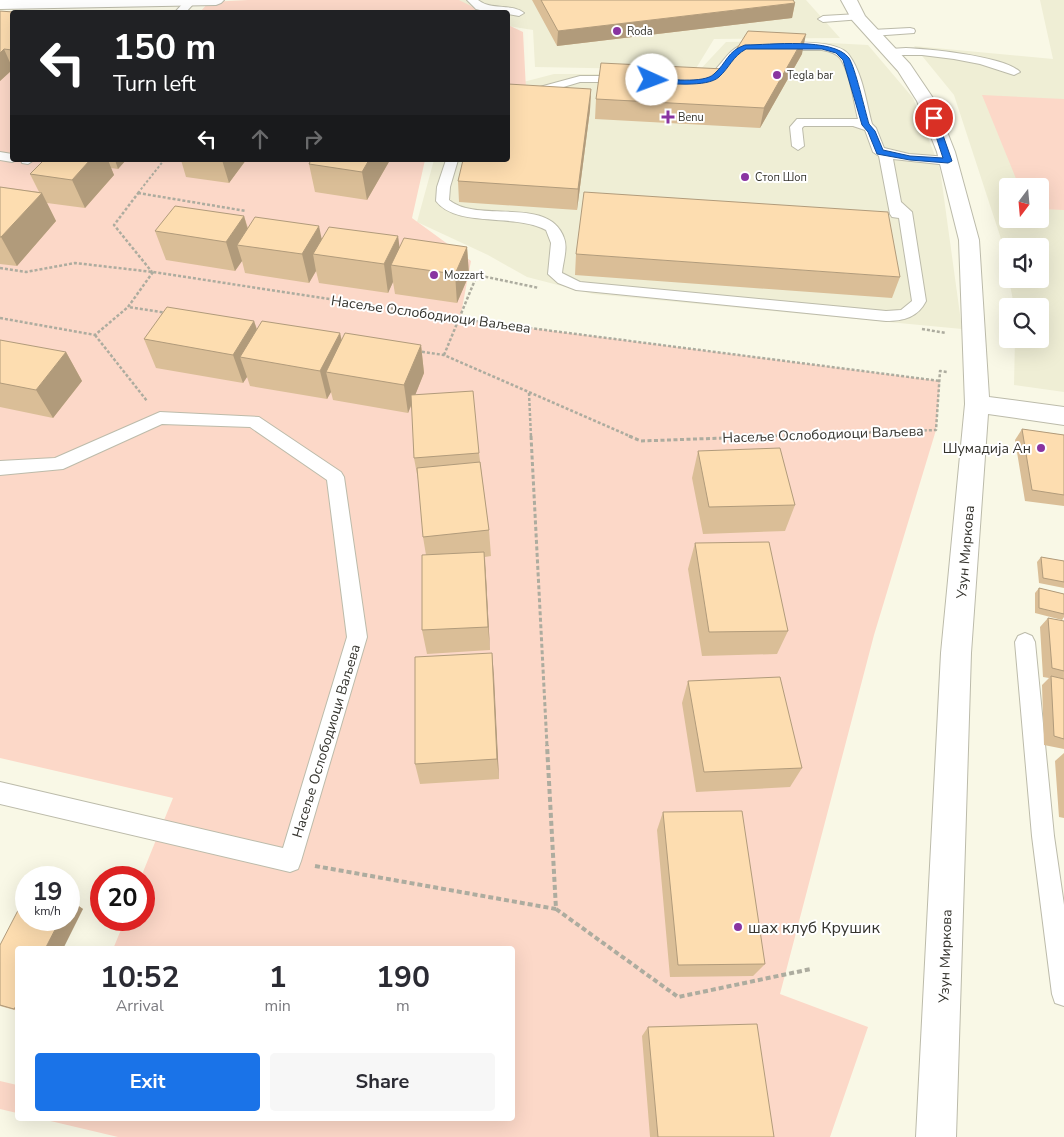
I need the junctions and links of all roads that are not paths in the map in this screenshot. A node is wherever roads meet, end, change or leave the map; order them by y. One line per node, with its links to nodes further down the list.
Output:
1 (216, 0): 5 (street)
2 (472, 0): 8 (lane)
3 (834, 0): 11 (street)
4 (849, 0): 11 (street, Узун Миркова)
5 (191, 1): 6 (street); 7 (lane)
6 (0, 4)
7 (182, 10)
8 (500, 10)
9 (510, 12): 10 (lane)
10 (519, 13)
11 (858, 17): 12 (lane); 14 (street, Узун Миркова)
12 (823, 20)
13 (910, 31): 14 (lane)
14 (872, 33): 15 (street, Узун Миркова)
15 (890, 52): 16 (lane); 23 (street, Узун Миркова)
16 (1014, 72)
17 (632, 80): 19 (lane)
18 (692, 82): 20 (lane)
19 (510, 94)
20 (866, 125): 21 (lane); 22 (lane)
21 (798, 146)
22 (888, 153): 23 (lane); 24 (lane)
23 (947, 156): 25 (street, Узун Миркова)
24 (451, 162)
25 (978, 404): 26 (street); 31 (street, Узун Миркова)
26 (1064, 416)
27 (0, 468): 29 (lane, Насеље Ослободиоци Ваљева)
28 (1025, 642): 30 (lane)
29 (0, 793)
30 (1064, 994)
31 (939, 1136)

